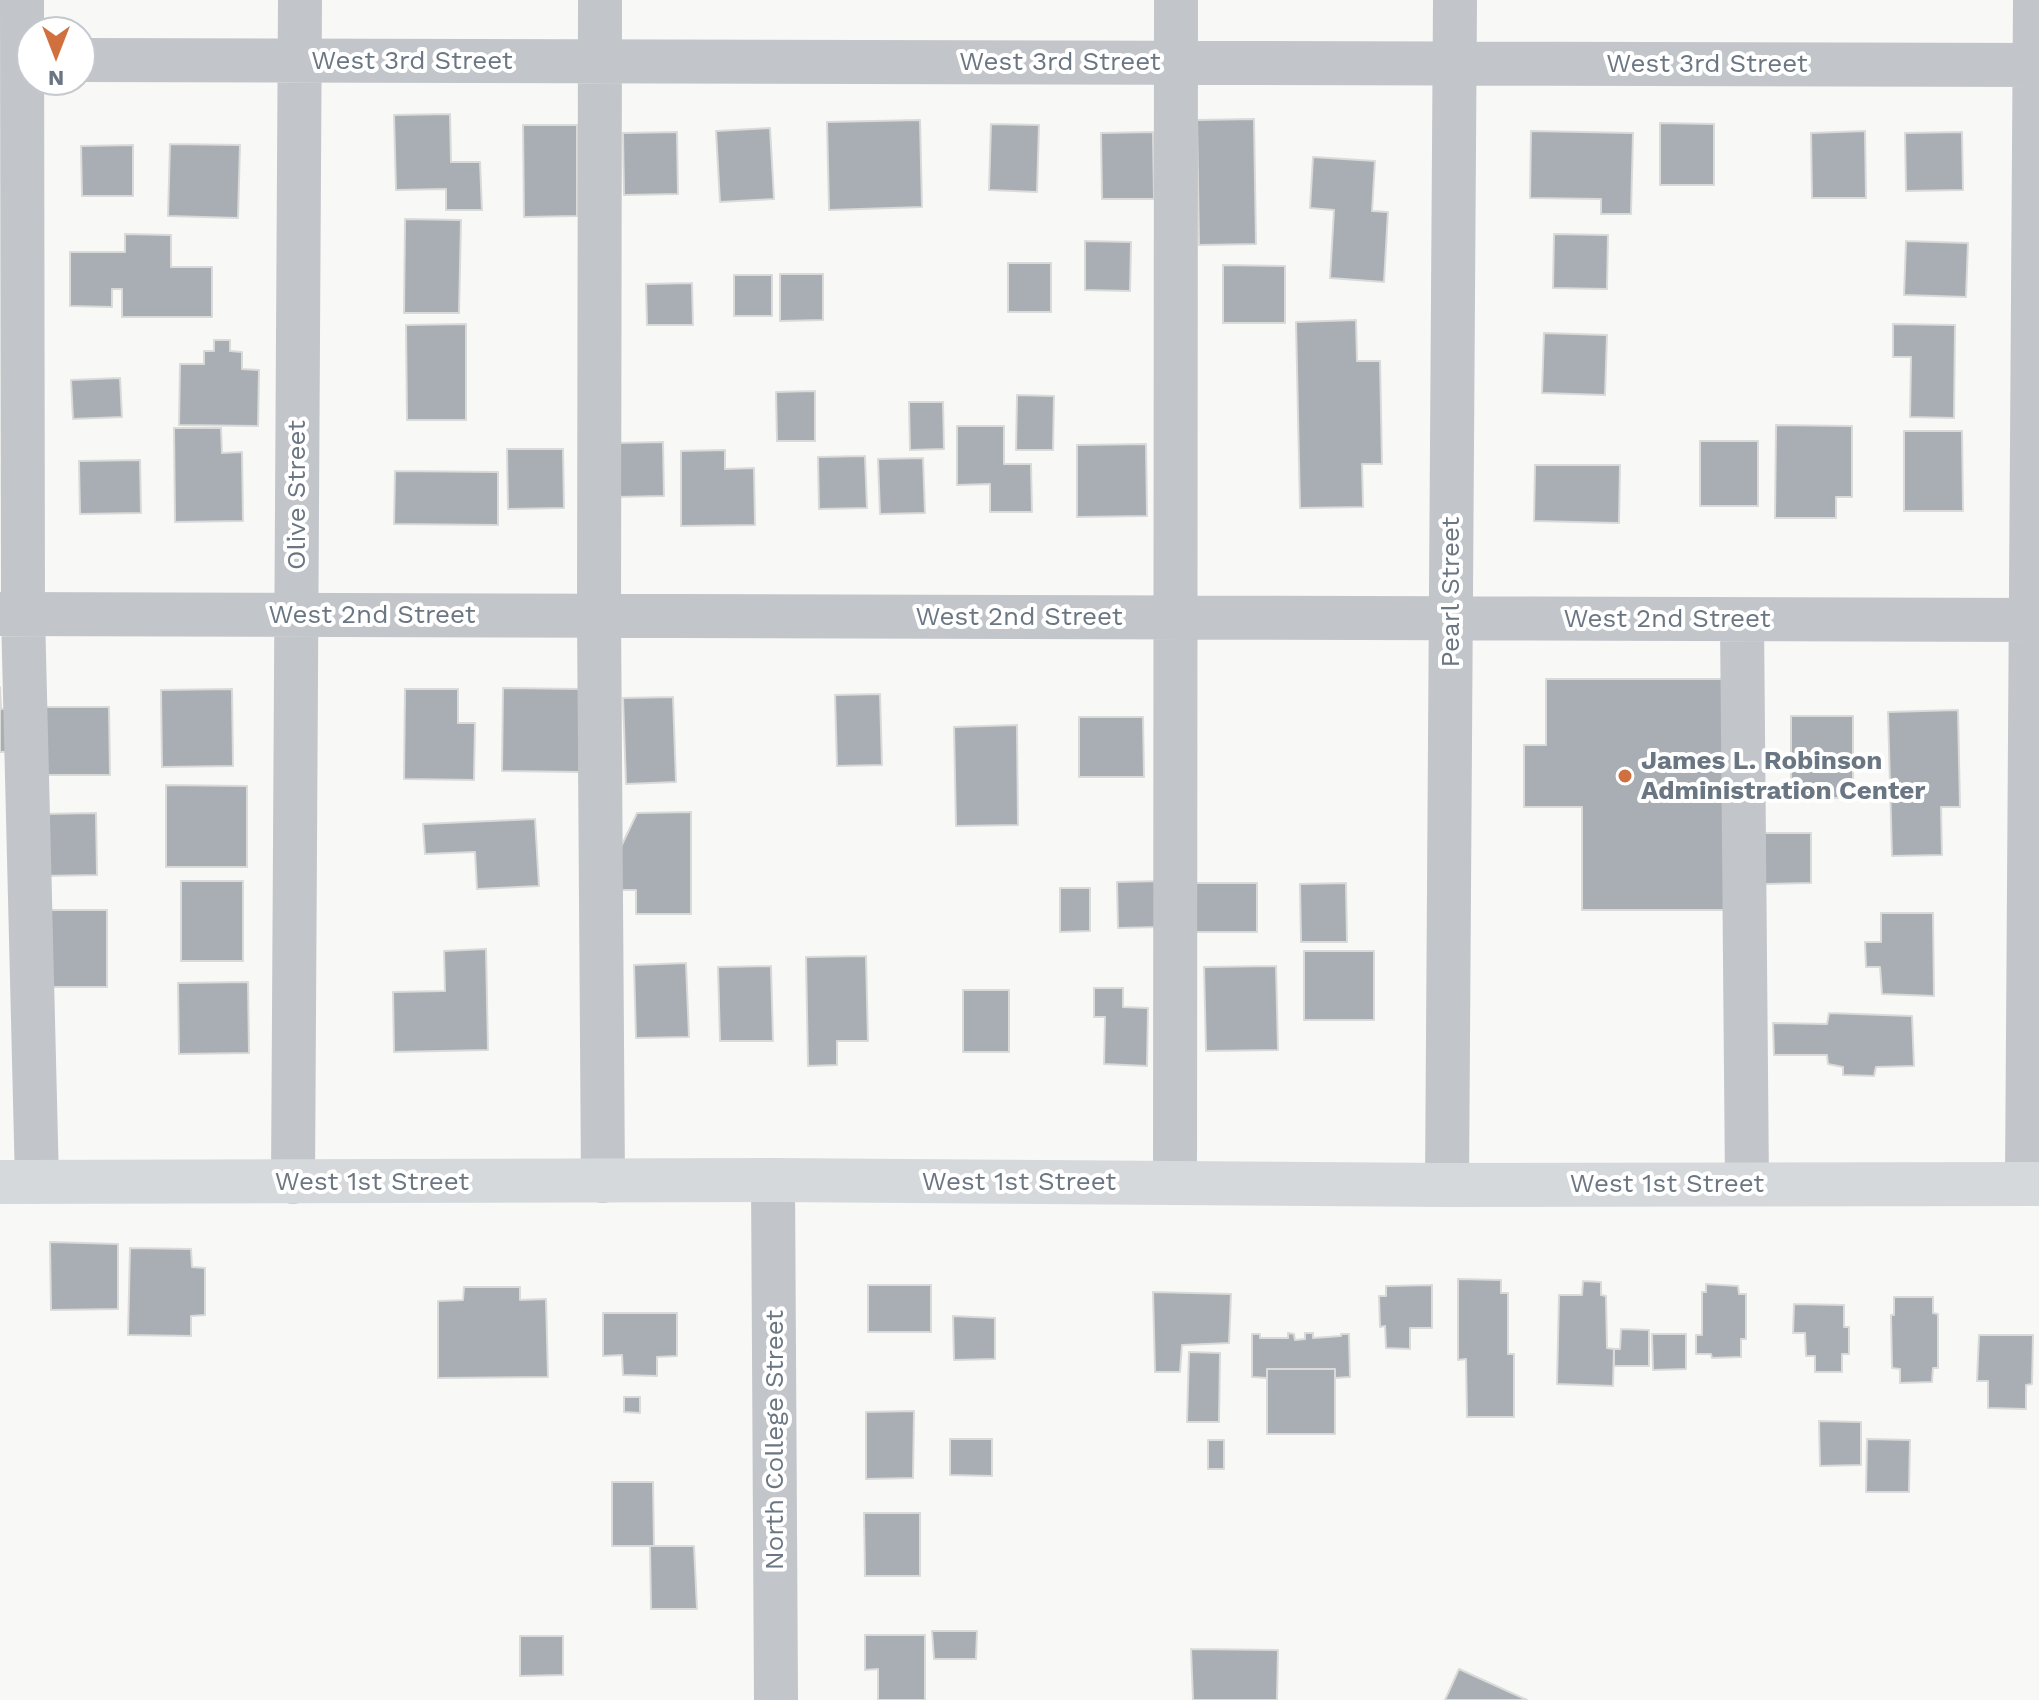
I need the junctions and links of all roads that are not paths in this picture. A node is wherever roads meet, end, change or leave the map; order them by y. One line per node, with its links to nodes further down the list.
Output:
1 (300, 0): 7 (street, Olive Street)
2 (600, 0): 8 (street)
3 (1176, 0): 9 (street)
4 (1455, 0): 10 (street, Pearl Street)
5 (2035, 0): 11 (street)
6 (96, 60): 7 (street, West 3rd Street)
7 (300, 60): 8 (street, West 3rd Street); 14 (street, Olive Street)
8 (600, 61): 9 (street, West 3rd Street); 15 (street)
9 (1177, 63): 10 (street, West 3rd Street); 16 (street)
10 (1455, 63): 11 (street, West 3rd Street); 17 (street, Pearl Street)
11 (2037, 65): 19 (street)
12 (18, 96): 13 (street)
13 (11, 614): 14 (street, West 2nd Street); 22 (street)
14 (296, 615): 15 (street, West 2nd Street); 23 (street, Olive Street)
15 (599, 616): 16 (street, West 2nd Street); 21 (street)
16 (1175, 618): 17 (street, West 2nd Street); 24 (street)
17 (1451, 618): 18 (street, West 2nd Street); 27 (street, Pearl Street)
18 (1742, 620): 19 (street, West 2nd Street); 25 (street)
19 (2035, 620): 26 (street)
20 (773, 1180): 21 (main road, West 1st Street); 24 (main road, West 1st Street); 28 (street, North College Street)
21 (603, 1181): 23 (main road, West 1st Street)
22 (18, 1182): 23 (main road, West 1st Street)
23 (293, 1182)
24 (1175, 1183): 27 (main road, West 1st Street)
25 (1747, 1184): 26 (main road, West 1st Street); 27 (main road, West 1st Street)
26 (2033, 1184)
27 (1447, 1185)
28 (776, 1700)

